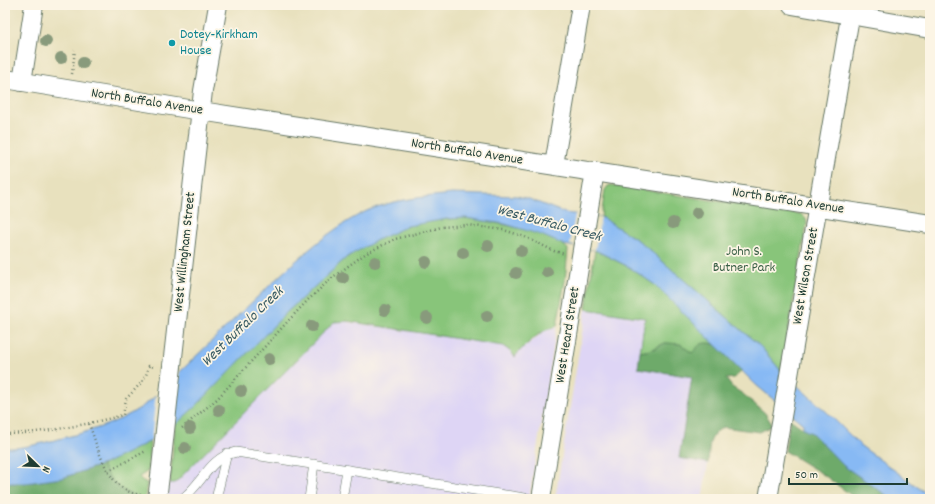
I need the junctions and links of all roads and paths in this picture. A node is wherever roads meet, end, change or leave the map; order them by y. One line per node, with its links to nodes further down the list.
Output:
1 (34, 5): 8 (street)
2 (218, 5): 10 (street, West Willingham Street)
3 (581, 5): 11 (street)
4 (792, 5): 5 (street)
5 (851, 10): 6 (street); 13 (street, West Wilson Street)
6 (930, 28)
7 (75, 50): 9 (path)
8 (13, 81): 9 (street, North Buffalo Avenue)
9 (69, 90): 10 (street, North Buffalo Avenue)
10 (201, 111): 11 (street, North Buffalo Avenue); 16 (street, West Willingham Street)
11 (554, 165): 12 (street, North Buffalo Avenue)
12 (595, 171): 13 (street, North Buffalo Avenue); 15 (street, West Heard Street)
13 (818, 206): 14 (street, North Buffalo Avenue); 33 (street, West Wilson Street)
14 (930, 224)
15 (582, 253): 18 (path); 32 (street, West Heard Street)
16 (165, 367): 17 (path); 26 (street, West Willingham Street, bridge)
17 (89, 424): 19 (path); 24 (path)
18 (176, 432)
19 (5, 434)
20 (153, 448): 24 (path)
21 (227, 454): 22 (lane); 27 (lane); 28 (lane)
22 (314, 464): 23 (lane); 29 (lane)
23 (347, 470): 25 (lane); 30 (lane)
24 (108, 471): 26 (path)
25 (504, 496): 31 (lane)
26 (157, 498)
27 (182, 499)
28 (216, 499)
29 (309, 499)
30 (342, 499)
31 (531, 499)
32 (541, 499)
33 (768, 499)

